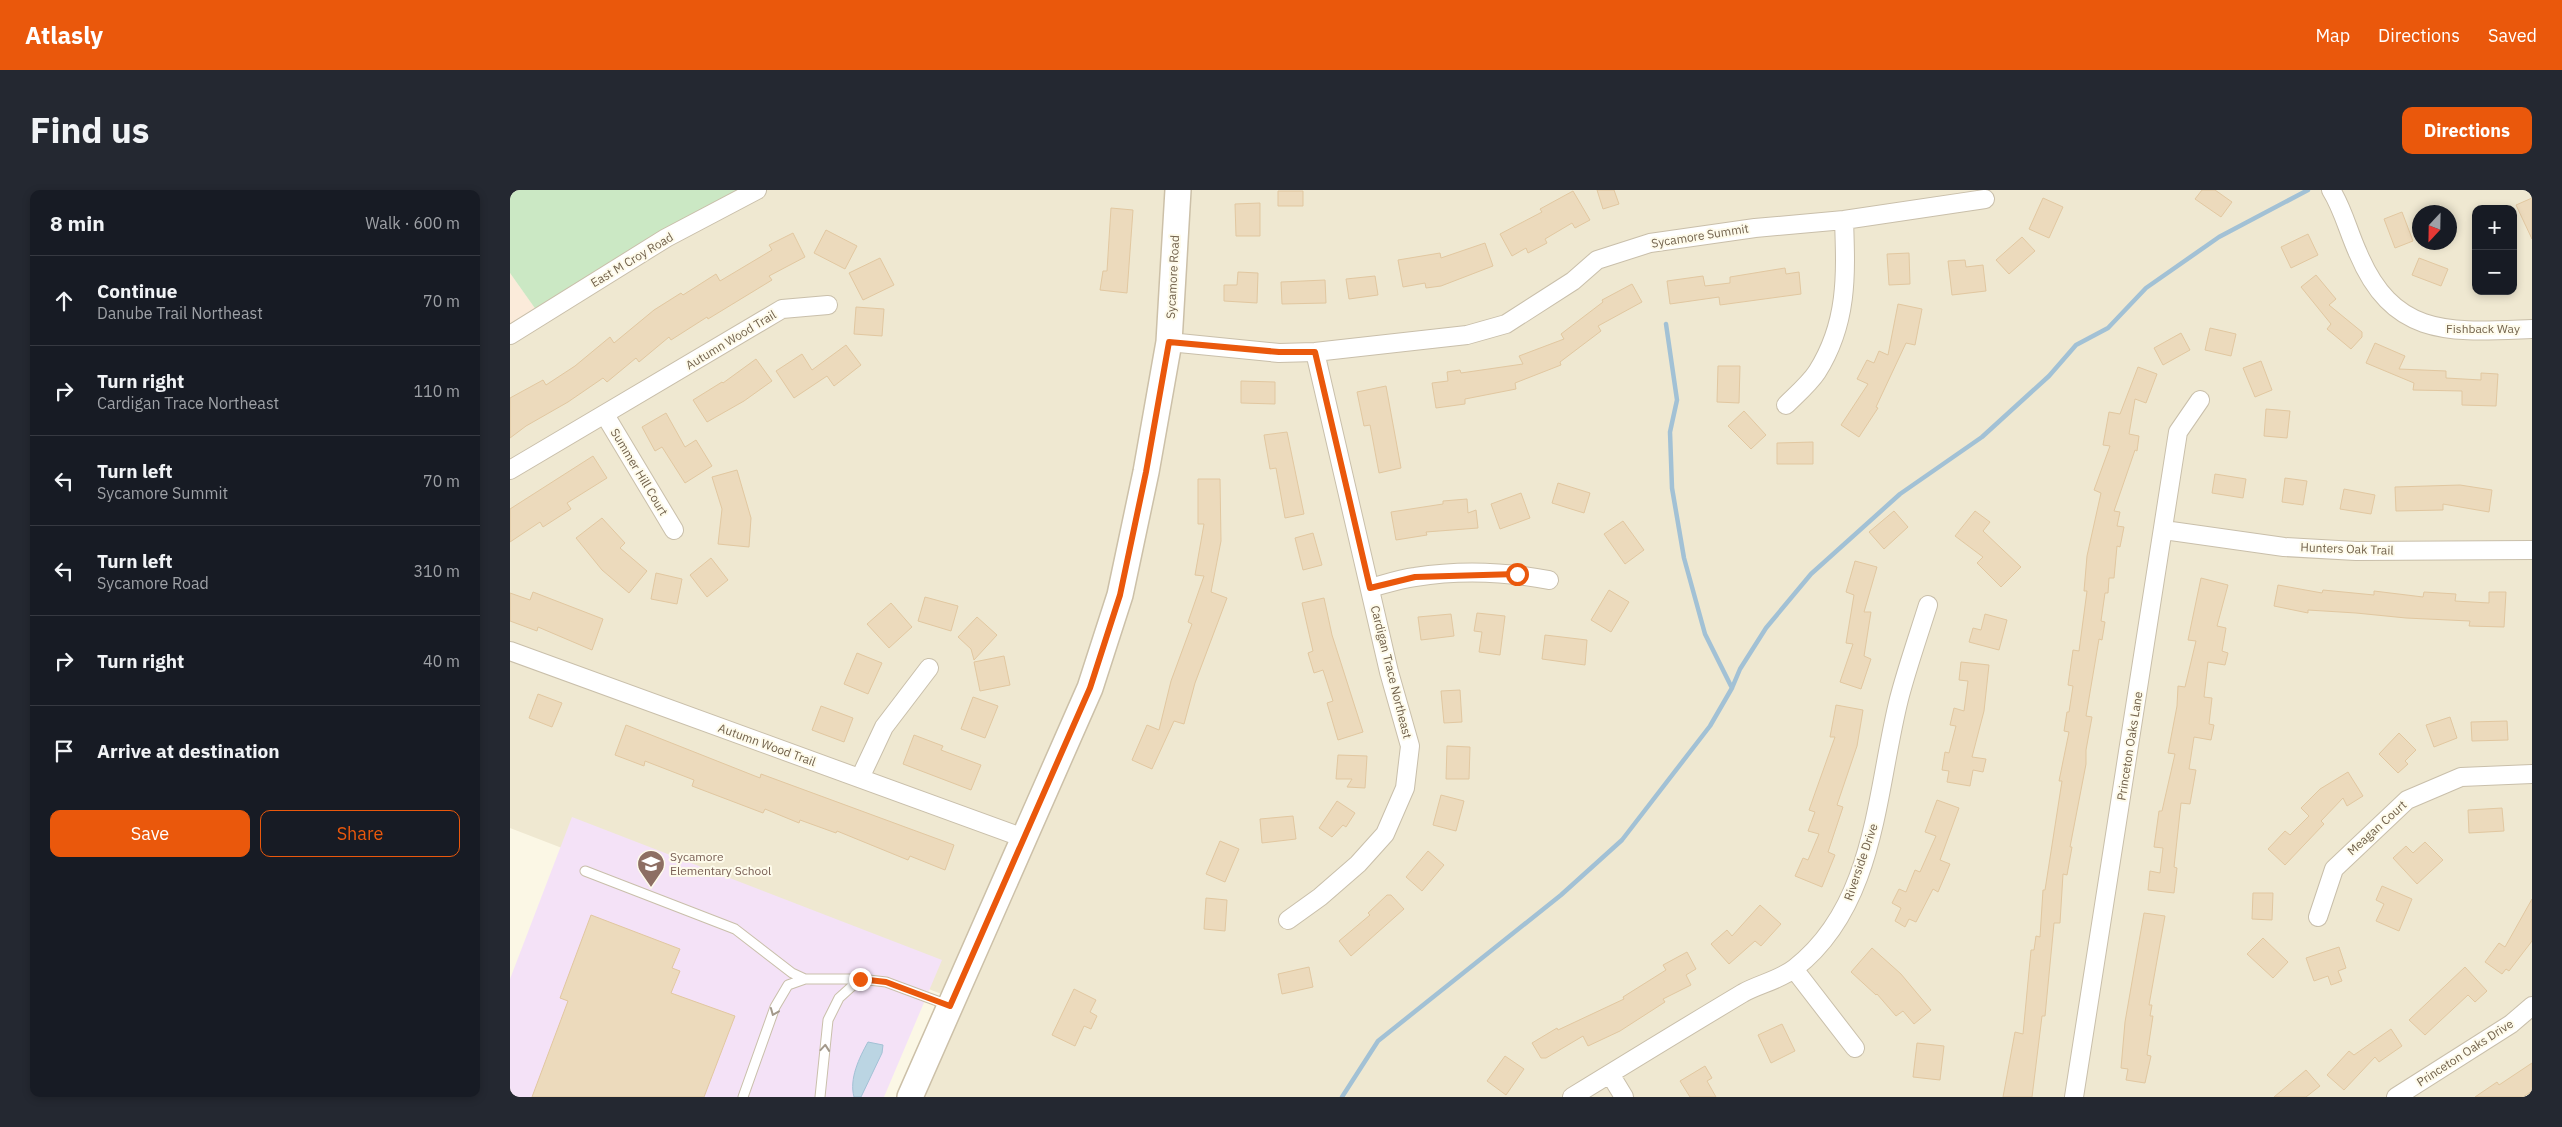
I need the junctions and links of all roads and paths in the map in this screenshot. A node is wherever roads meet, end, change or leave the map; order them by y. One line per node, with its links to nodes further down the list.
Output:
1 (757, 190): 8 (street, East M Croy Road)
2 (1178, 190): 9 (street, Sycamore Road)
3 (2330, 190): 7 (street, Fishback Way)
4 (1985, 199): 5 (street, Sycamore Summit)
5 (1844, 220): 10 (street, Sycamore Summit); 12 (street)
6 (828, 305): 13 (street, Autumn Wood Trail)
7 (2532, 329)
8 (510, 335)
9 (1169, 342): 10 (street, Sycamore Summit); 25 (street, Sycamore Road)
10 (1315, 352): 19 (street, Cardigan Trace Northeast)
11 (2200, 400): 16 (street, Princeton Oaks Lane)
12 (1786, 405)
13 (605, 415): 14 (street, Autumn Wood Trail); 15 (street, Summer Hill Court)
14 (510, 470)
15 (674, 530)
16 (2164, 530): 17 (street, Hunters Oak Trail); 41 (street, Princeton Oaks Lane)
17 (2532, 550)
18 (1549, 580): 19 (street)
19 (1370, 588): 28 (street, Cardigan Trace Northeast)
20 (1928, 605): 29 (street, Riverside Drive)
21 (510, 651): 24 (street, Autumn Wood Trail)
22 (929, 668): 24 (street)
23 (2532, 774): 27 (street, Meagan Court)
24 (860, 778): 25 (street, Autumn Wood Trail)
25 (1024, 838): 32 (street, Sycamore Road)
26 (585, 871): 30 (lane)
27 (2318, 917)
28 (1288, 920)
29 (1794, 969): 34 (street); 35 (street, Riverside Drive)
30 (805, 979): 31 (lane); 36 (lane, one-way to 36)
31 (860, 979): 32 (lane); 37 (lane, one-way to 31)
32 (950, 1006): 38 (street, Sycamore Road)
33 (2532, 1006): 42 (street, Princeton Oaks Drive)
34 (1855, 1048)
35 (1610, 1074): 39 (street, Riverside Drive); 40 (street)
36 (743, 1097)
37 (820, 1097)
38 (910, 1097)
39 (1572, 1097)
40 (1624, 1097)
41 (2074, 1097)
42 (2396, 1097)

